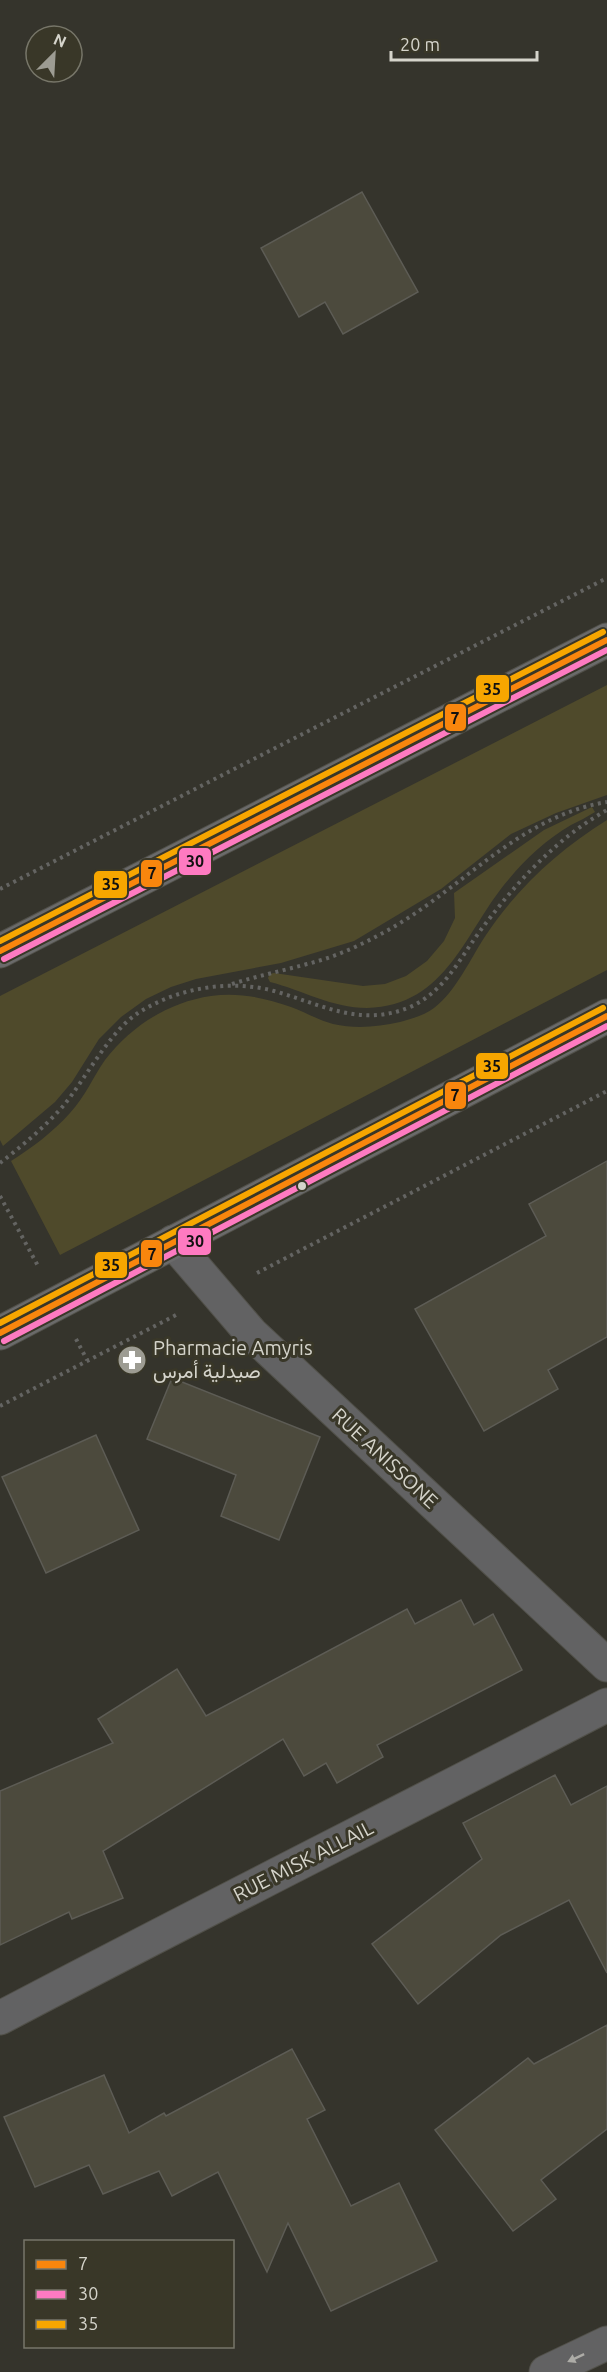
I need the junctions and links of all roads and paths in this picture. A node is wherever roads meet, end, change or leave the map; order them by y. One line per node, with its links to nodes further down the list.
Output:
1 (607, 578): 5 (path)
2 (607, 640): 6 (main road)
3 (607, 802): 7 (path)
4 (607, 810): 7 (path)
5 (0, 889)
6 (0, 951)
7 (225, 986): 10 (path)
8 (607, 1016): 11 (main road)
9 (607, 1091): 12 (path)
10 (0, 1163)
11 (173, 1242): 12 (street, RUE ANISSONE); 13 (main road)
12 (217, 1294): 14 (path); 15 (street, RUE ANISSONE)
13 (0, 1333)
14 (0, 1406)
15 (607, 1665)
16 (607, 1705): 17 (street, RUE MISK ALLAIL)
17 (0, 2018)
18 (607, 2343): 19 (street, one-way to 19)
19 (546, 2372)

